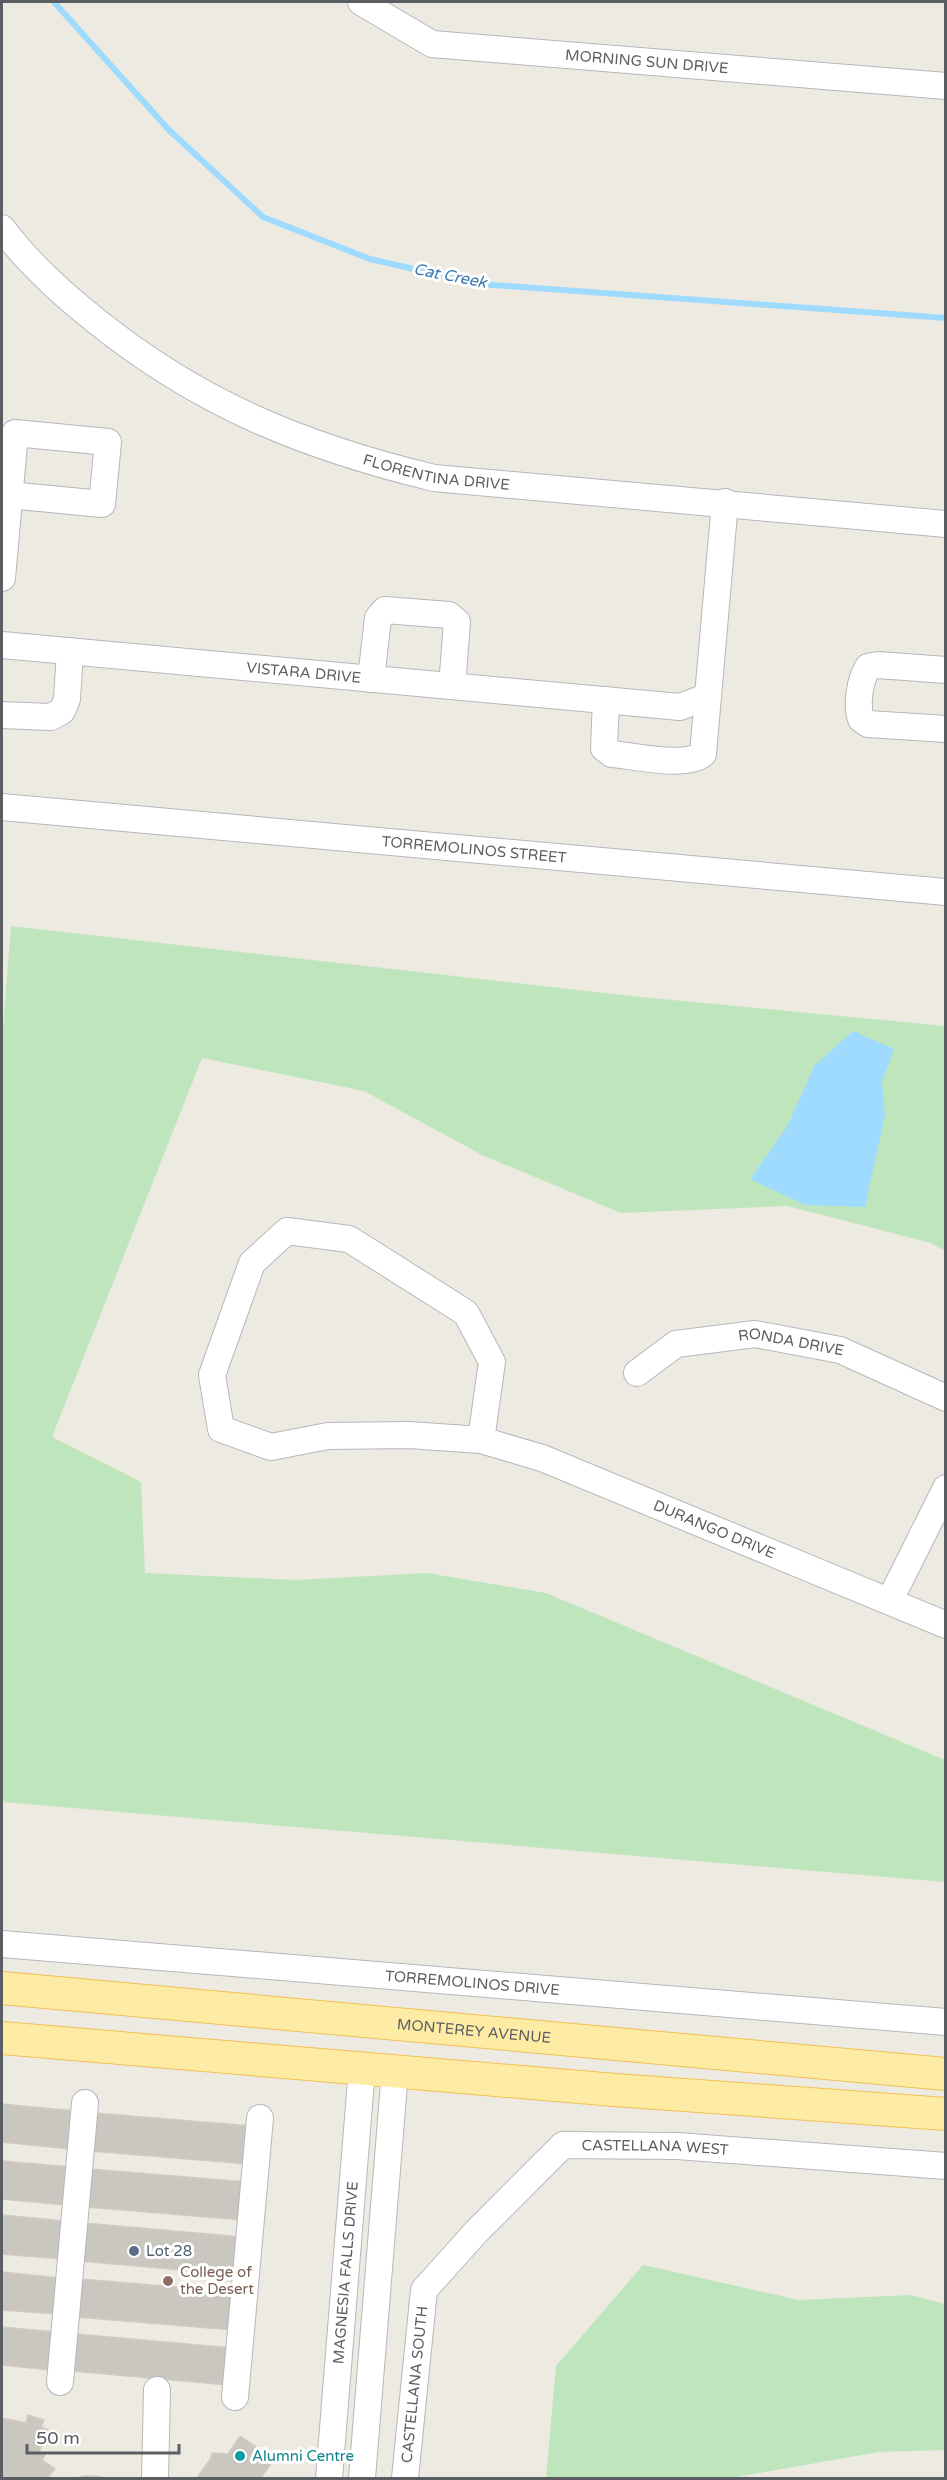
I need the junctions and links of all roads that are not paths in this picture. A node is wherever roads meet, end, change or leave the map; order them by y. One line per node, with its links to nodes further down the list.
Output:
1 (361, 2): 2 (street, MORNING SUN DRIVE)
2 (945, 86)
3 (2, 228): 5 (street, FLORENTINA DRIVE)
4 (9, 495): 7 (street)
5 (725, 502): 6 (street, FLORENTINA DRIVE); 13 (street)
6 (945, 524)
7 (2, 578)
8 (2, 645): 9 (street, VISTARA DRIVE)
9 (70, 651): 11 (street, VISTARA DRIVE); 15 (street)
10 (945, 670): 16 (street)
11 (371, 679): 12 (street, VISTARA DRIVE); 12 (street)
12 (452, 686): 14 (street, VISTARA DRIVE)
13 (708, 696): 14 (street, VISTARA DRIVE); 14 (street)
14 (606, 700)
15 (2, 715)
16 (945, 729)
17 (2, 807): 18 (street, TORREMOLINOS STREET)
18 (945, 892)
19 (637, 1372): 20 (street, RONDA DRIVE)
20 (945, 1398)
21 (481, 1440): 21 (street, DURANGO DRIVE); 23 (street, DURANGO DRIVE)
22 (945, 1488): 23 (street)
23 (890, 1600): 24 (street, DURANGO DRIVE)
24 (945, 1625)
25 (2, 1944): 27 (street, TORREMOLINOS DRIVE)
26 (2, 1988): 29 (main road, MONTEREY AVENUE)
27 (945, 2022)
28 (2, 2038): 30 (main road)
29 (738, 2056): 30 (main road); 32 (main road, MONTEREY AVENUE)
30 (362, 2068): 31 (main road); 42 (street, MAGNESIA FALLS DRIVE)
31 (394, 2071): 34 (main road); 43 (street, MAGNESIA FALLS DRIVE)
32 (945, 2074)
33 (85, 2103): 38 (street)
34 (945, 2114)
35 (260, 2118): 40 (street)
36 (945, 2166): 37 (street, CASTELLANA WEST)
37 (424, 2290): 44 (street, CASTELLANA SOUTH)
38 (60, 2382)
39 (157, 2390): 41 (street)
40 (235, 2397)
41 (155, 2478)
42 (329, 2478)
43 (362, 2478)
44 (405, 2478)

